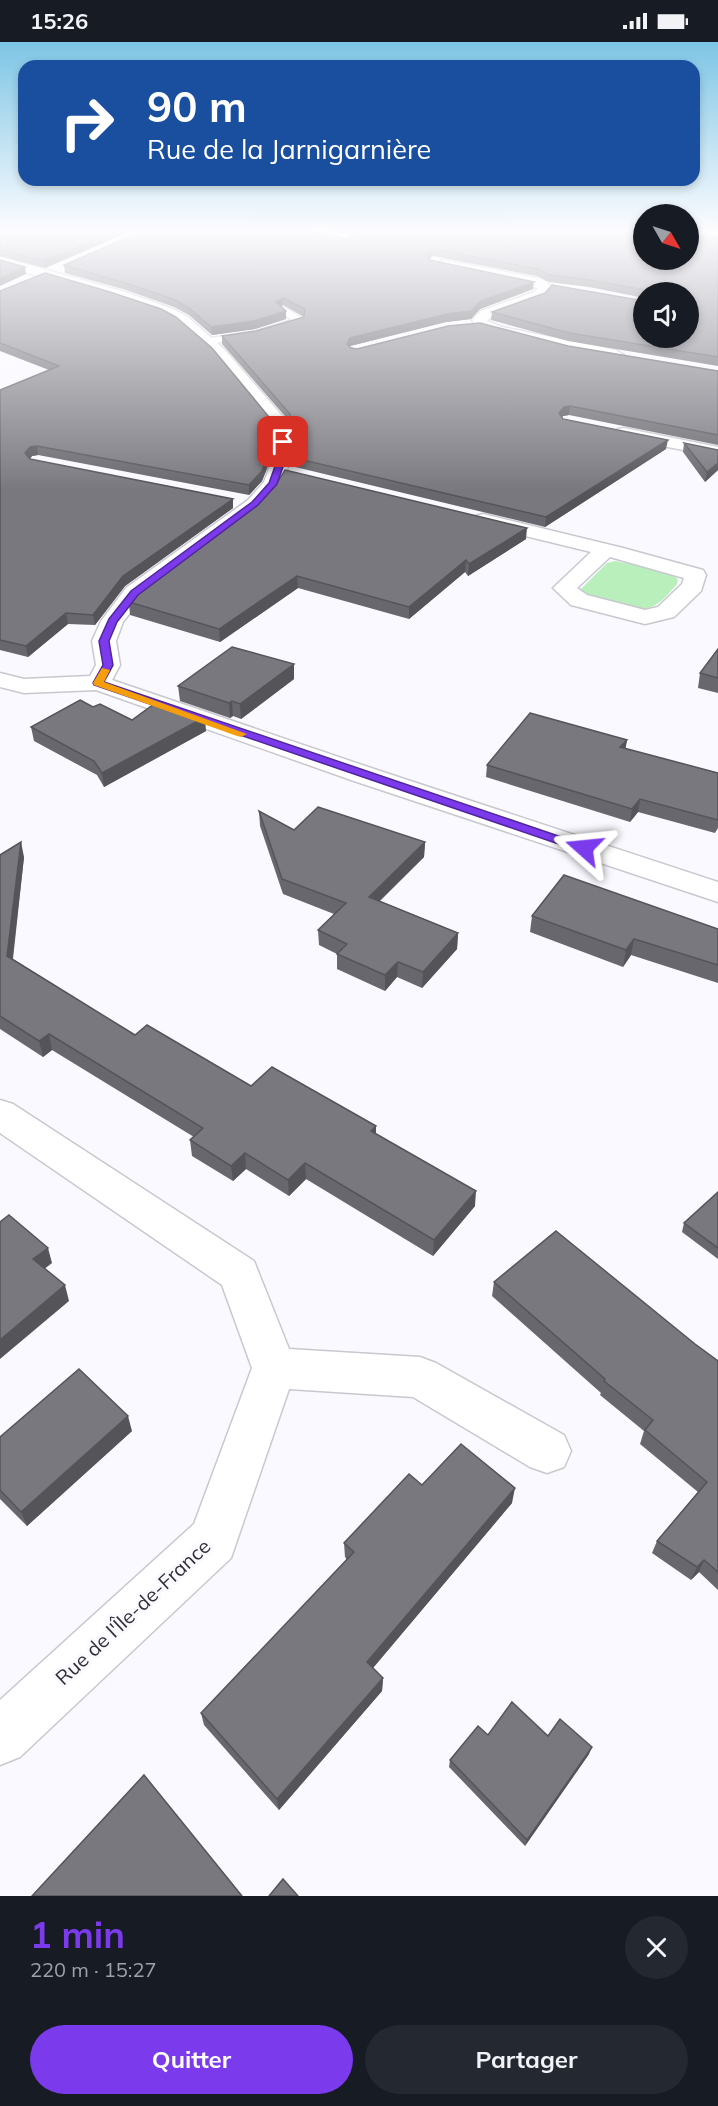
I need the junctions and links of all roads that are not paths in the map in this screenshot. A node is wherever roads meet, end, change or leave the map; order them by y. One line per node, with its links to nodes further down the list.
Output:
1 (178, 318): 4 (street)
2 (295, 318): 4 (lane)
3 (482, 318): 5 (street)
4 (208, 341): 9 (street)
5 (631, 358)
6 (603, 429): 7 (street)
7 (718, 452)
8 (232, 499): 9 (street)
9 (255, 504): 13 (street)
10 (470, 517): 11 (street)
11 (606, 550): 11 (street)
12 (0, 681): 13 (street)
13 (98, 683): 14 (street)
14 (718, 892)
15 (0, 1114): 16 (street)
16 (274, 1368): 17 (street); 18 (street, Rue de l'Île-de-France)
17 (547, 1451)
18 (0, 1737)

